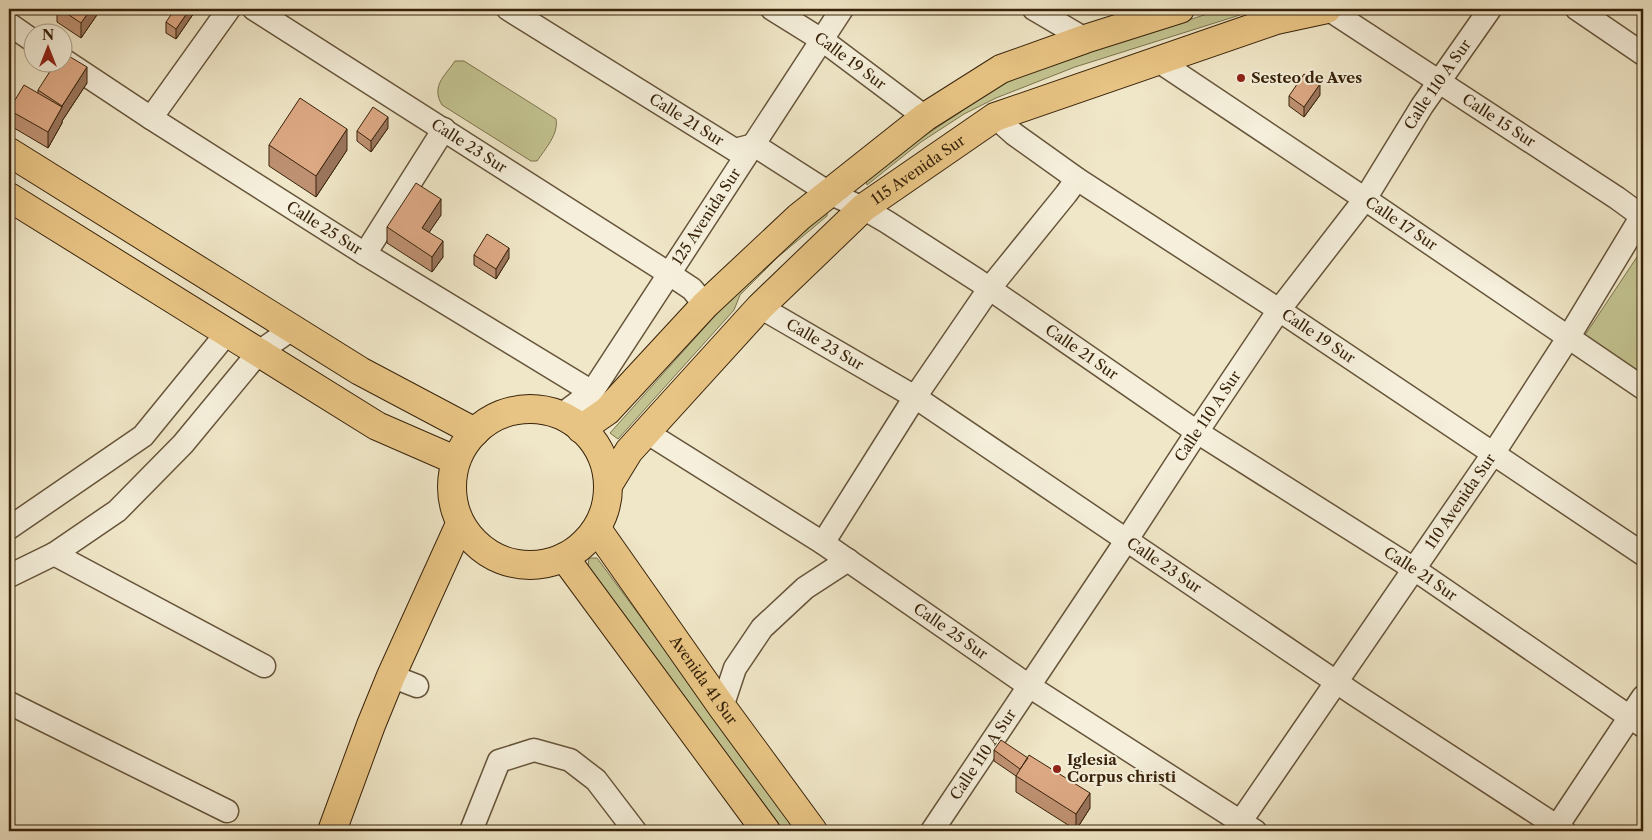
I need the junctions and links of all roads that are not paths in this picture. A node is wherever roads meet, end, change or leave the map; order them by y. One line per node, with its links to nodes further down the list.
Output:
1 (229, 9): 22 (street)
2 (254, 9): 24 (street, Calle 23 Sur)
3 (772, 9): 16 (street, Calle 19 Sur)
4 (842, 9): 16 (street, 125 Avenida Sur)
5 (1034, 9): 15 (street)
6 (1180, 9): 12 (main road)
7 (1327, 9): 11 (main road, 115 Avenida Sur); 20 (street, Calle 15 Sur)
8 (1490, 9): 20 (street, Calle 110 A Sur)
9 (1576, 9): 17 (street)
10 (517, 11): 25 (street, Calle 21 Sur)
11 (1272, 14): 18 (main road, 115 Avenida Sur)
12 (1135, 16): 15 (main road)
13 (9, 24): 14 (street)
14 (22, 33)
15 (1085, 39): 21 (main road)
16 (821, 40): 21 (street, Calle 19 Sur); 25 (street, 125 Avenida Sur)
17 (1643, 54)
18 (1157, 60): 23 (main road, 115 Avenida Sur); 30 (street, Calle 17 Sur)
19 (72, 67): 22 (street, Calle 25 Sur)
20 (1439, 81): 30 (street, Calle 110 A Sur); 32 (street, Calle 15 Sur)
21 (925, 117): 28 (main road)
22 (151, 118): 33 (street, Calle 25 Sur)
23 (995, 118): 27 (street, Calle 19 Sur); 31 (main road, 115 Avenida Sur)
24 (444, 129): 33 (street); 34 (street, Calle 23 Sur)
25 (754, 145): 28 (street, Calle 21 Sur); 34 (street, 125 Avenida Sur)
26 (9, 152): 39 (main road)
27 (1077, 179): 35 (street); 38 (street, Calle 19 Sur)
28 (829, 193): 31 (street, Calle 21 Sur); 36 (main road)
29 (9, 197): 40 (main road)
30 (1365, 199): 38 (street, Calle 110 A Sur); 41 (street, Calle 17 Sur)
31 (863, 208): 35 (street, Calle 21 Sur); 37 (main road, 115 Avenida Sur)
32 (1643, 215): 41 (street, 110 Avenida Sur)
33 (365, 254): 44 (street, Calle 25 Sur)
34 (668, 273): 36 (street, Calle 23 Sur); 44 (street, 125 Avenida Sur)
35 (989, 289): 45 (street); 49 (street, Calle 21 Sur)
36 (706, 305): 46 (main road)
37 (760, 307): 45 (street, Calle 23 Sur); 48 (main road, 115 Avenida Sur)
38 (1279, 310): 49 (street, Calle 110 A Sur); 50 (street, Calle 19 Sur)
39 (292, 329): 42 (street); 47 (main road)
40 (227, 333): 42 (main road); 54 (street)
41 (1568, 338): 43 (street, Calle 17 Sur); 50 (street, 110 Avenida Sur)
42 (259, 352): 51 (main road); 58 (street)
43 (1643, 388)
44 (592, 392): 46 (street, 125 Avenida Sur)
45 (915, 398): 56 (street, Calle 23 Sur); 57 (street)
46 (571, 422): 47 (main road); 52 (main road)
47 (475, 432): 51 (main road)
48 (646, 432): 52 (main road, 115 Avenida Sur); 57 (street, Calle 25 Sur)
49 (1196, 432): 56 (street, Calle 110 A Sur); 62 (street, Calle 21 Sur)
50 (1493, 454): 59 (street, Calle 19 Sur); 62 (street, 110 Avenida Sur)
51 (455, 460): 53 (main road)
52 (610, 482): 55 (main road)
53 (460, 524): 60 (main road); 65 (main road)
54 (9, 528)
55 (597, 528): 60 (main road); 71 (main road, Avenida 41 Sur)
56 (1126, 542): 66 (street, Calle 23 Sur); 68 (street, Calle 110 A Sur)
57 (823, 543): 61 (street, Calle 25 Sur)
58 (54, 554): 63 (street); 64 (street)
59 (1643, 554)
60 (564, 557): 79 (main road)
61 (848, 560): 68 (street, Calle 25 Sur); 71 (street)
62 (1414, 569): 66 (street, 110 Avenida Sur); 72 (street, Calle 21 Sur)
63 (9, 576)
64 (264, 666)
65 (391, 676): 67 (street); 76 (main road)
66 (1337, 682): 74 (street, 110 Avenida Sur); 75 (street, Calle 23 Sur)
67 (416, 686)
68 (1029, 686): 74 (street, Calle 25 Sur); 81 (street, Calle 110 A Sur)
69 (1643, 698): 72 (street)
70 (9, 703): 73 (street)
71 (722, 707): 80 (main road, Avenida 41 Sur)
72 (1637, 722): 75 (street)
73 (228, 811)
74 (1243, 828)
75 (1558, 830)
76 (332, 831)
77 (471, 831): 78 (street)
78 (635, 831)
79 (766, 831)
80 (813, 831)
81 (932, 831)

